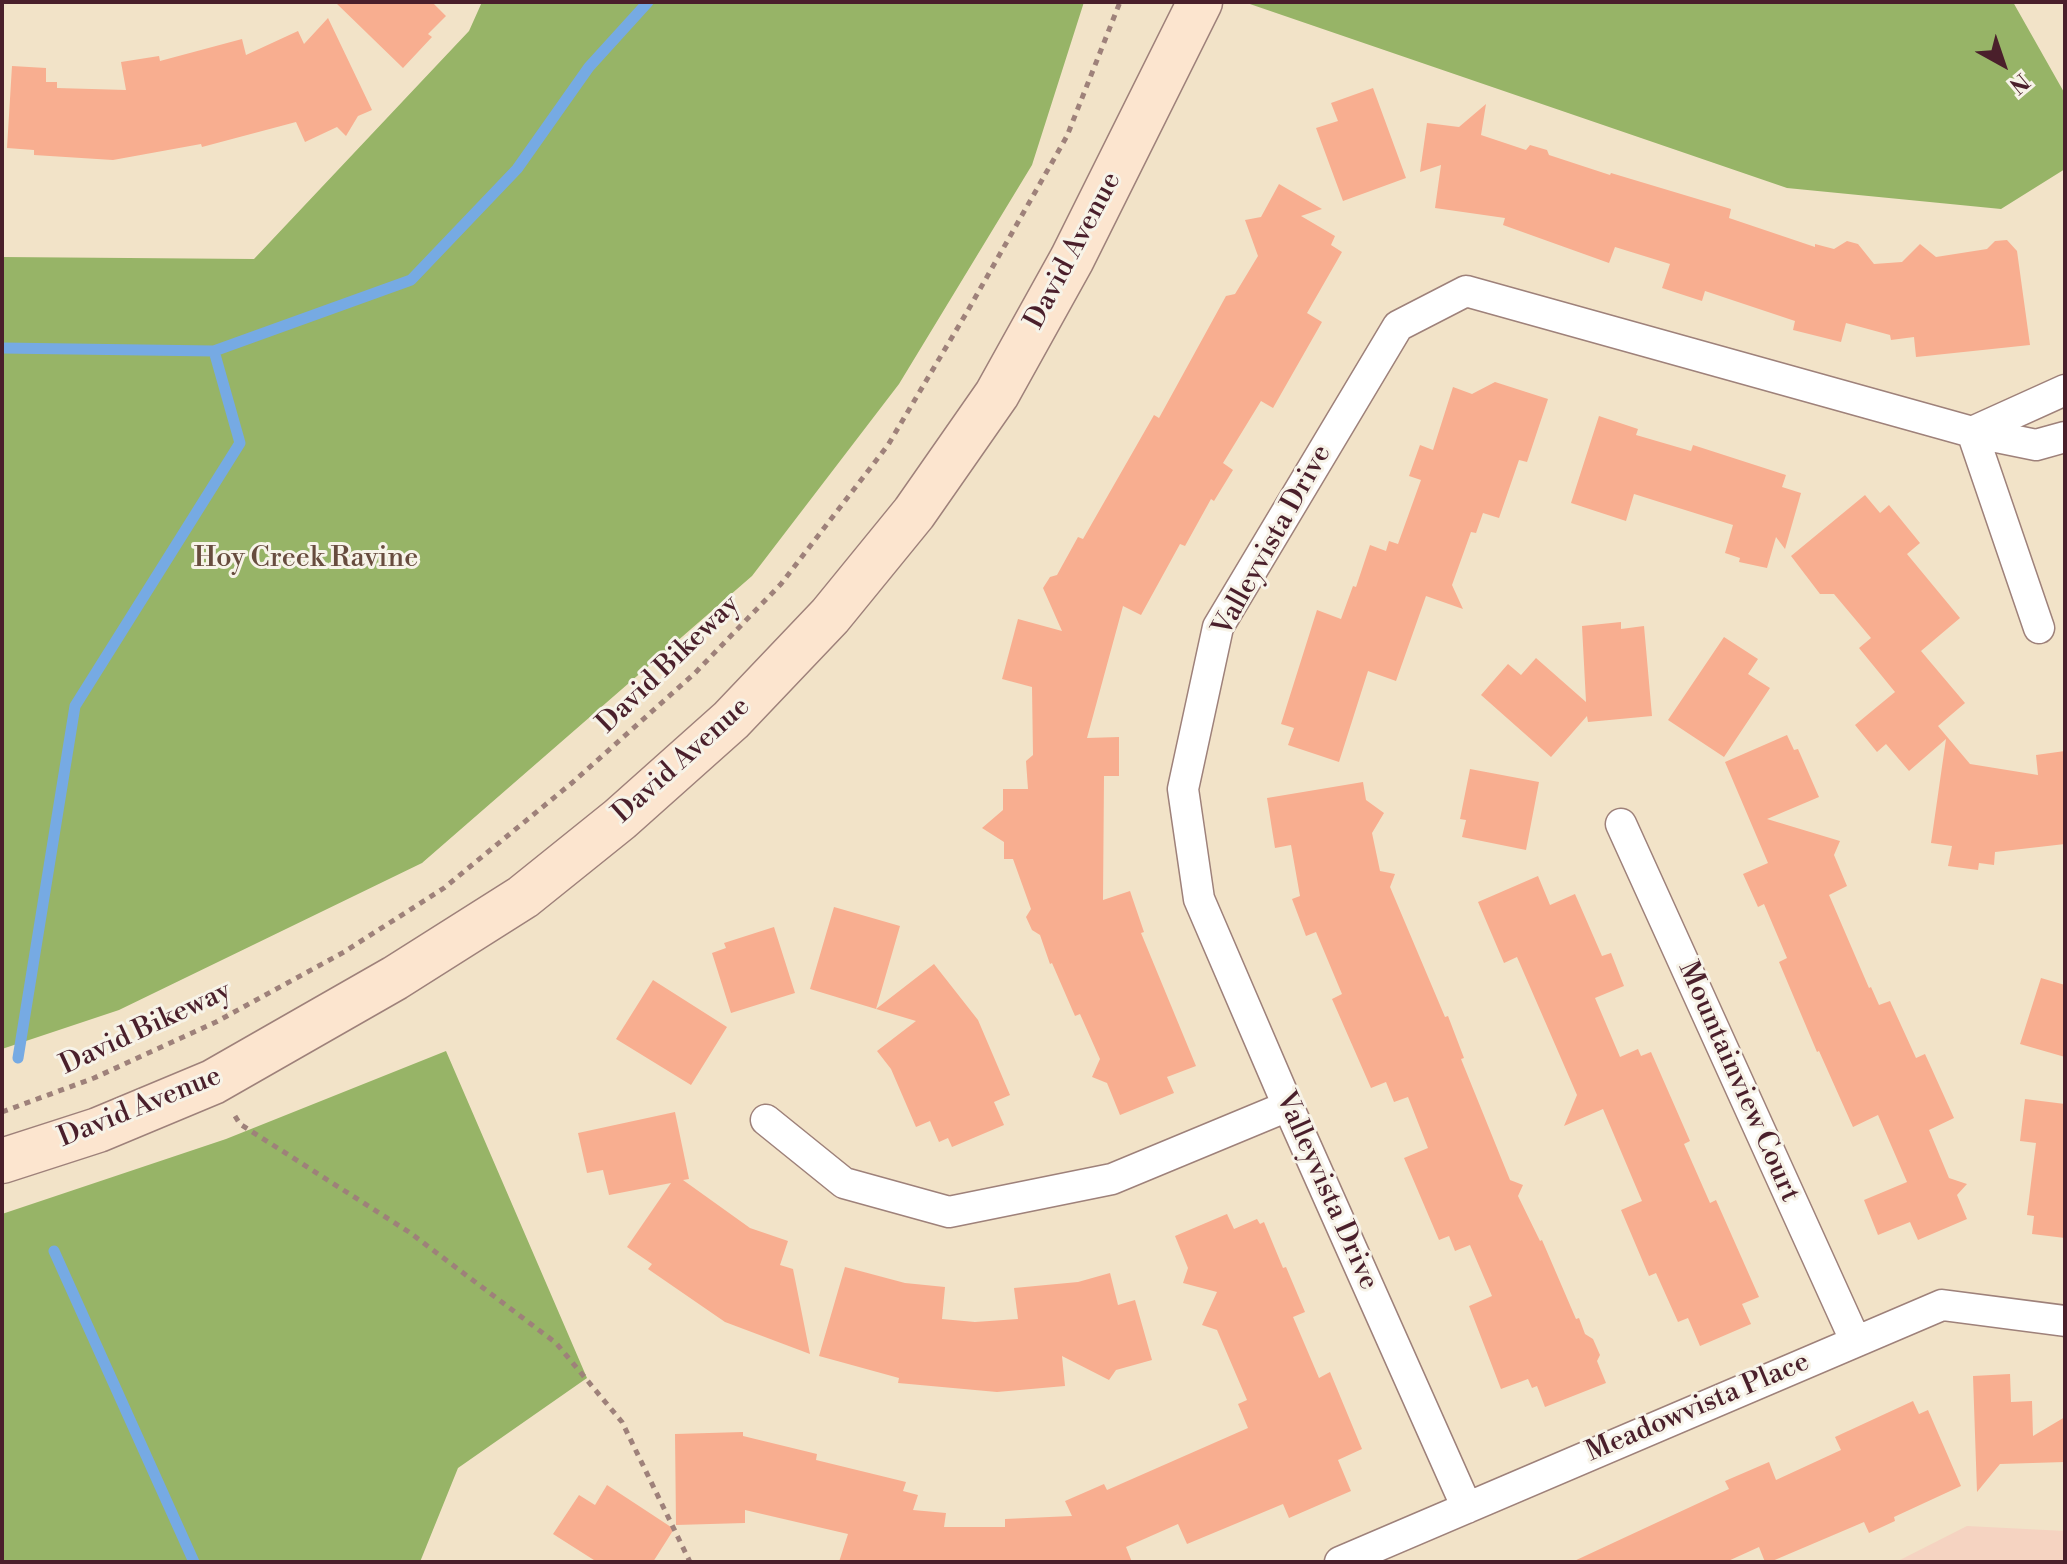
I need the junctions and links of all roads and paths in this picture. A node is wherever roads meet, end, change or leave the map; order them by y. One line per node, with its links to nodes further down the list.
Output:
1 (1120, 2): 12 (path, David Bikeway)
2 (1175, 2): 4 (main road, David Avenue)
3 (1200, 2): 4 (main road, David Avenue)
4 (1142, 119): 10 (main road, David Avenue)
5 (2065, 390): 6 (street)
6 (1972, 432): 7 (street, Valleyvista Drive); 8 (street); 11 (street, Valleyvista Drive)
7 (2065, 437)
8 (2039, 628)
9 (1621, 824): 16 (street, Mountainview Court)
10 (213, 1082): 14 (main road, David Avenue); 18 (path)
11 (1288, 1106): 13 (street); 17 (street, Valleyvista Drive)
12 (2, 1112)
13 (766, 1120)
14 (2, 1161)
15 (2065, 1321): 16 (street, Meadowvista Place)
16 (1855, 1340): 17 (street, Meadowvista Place)
17 (1467, 1508): 19 (street, Meadowvista Place)
18 (690, 1562)
19 (1340, 1562)

